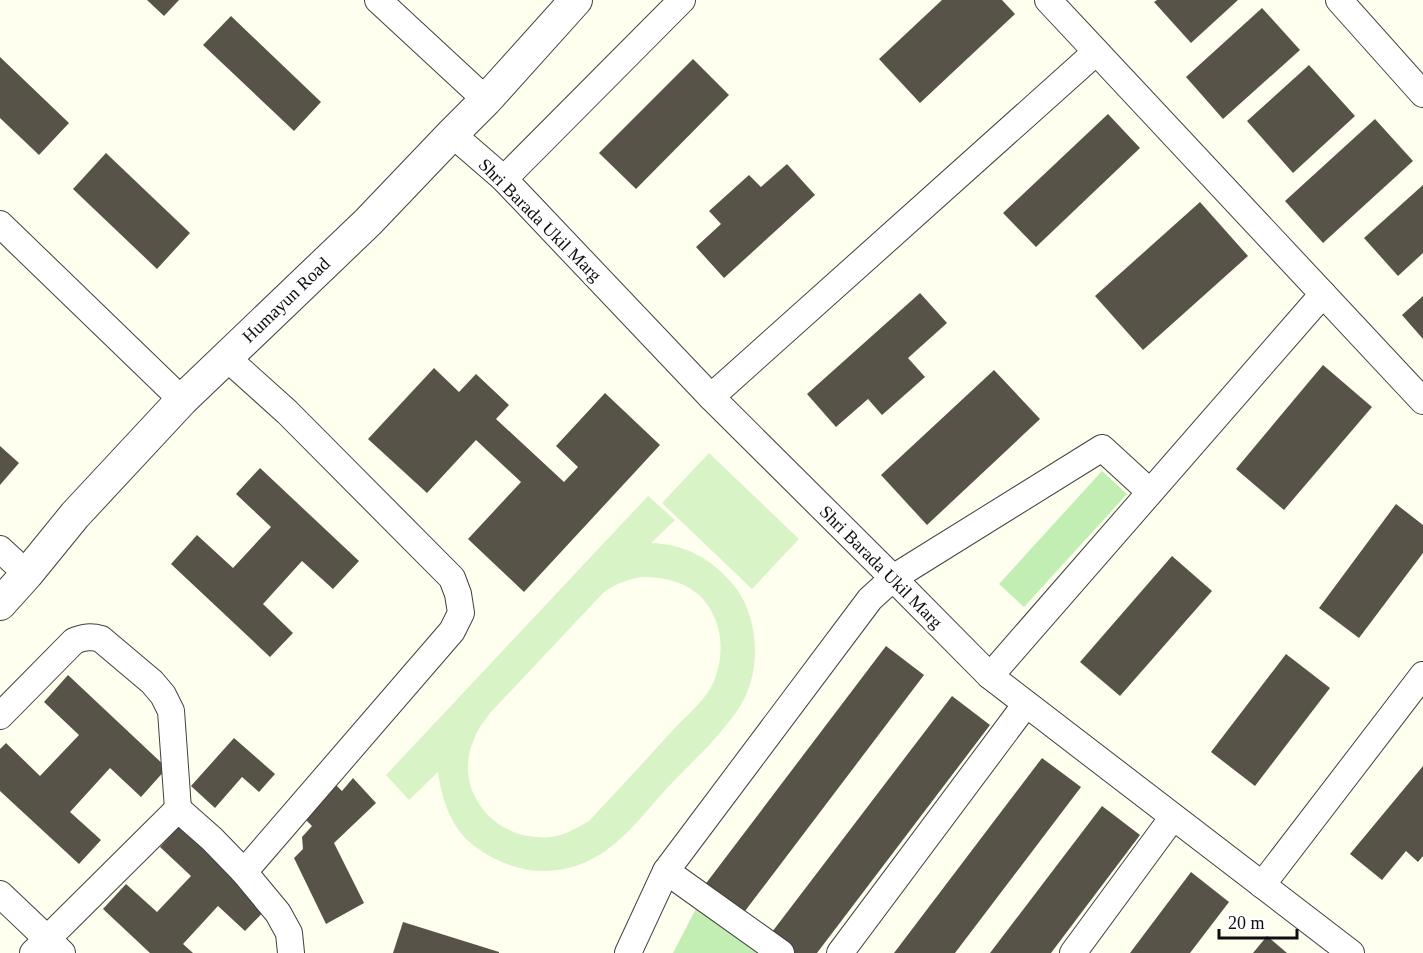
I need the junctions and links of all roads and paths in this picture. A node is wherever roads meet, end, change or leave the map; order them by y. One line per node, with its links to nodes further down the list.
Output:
1 (378, 0): 8 (street)
2 (576, 0): 8 (street, Humayun Road)
3 (682, 0): 10 (street)
4 (1048, 0): 6 (street)
5 (1339, 0): 7 (street)
6 (1096, 52): 12 (street); 14 (street)
7 (1423, 94)
8 (486, 100): 9 (street, Humayun Road)
9 (452, 134): 10 (street, Shri Barada Ukil Marg); 13 (street, Humayun Road)
10 (504, 179): 14 (street, Shri Barada Ukil Marg)
11 (0, 224): 15 (street)
12 (1323, 294): 16 (street); 17 (street)
13 (226, 358): 15 (street, Humayun Road); 29 (street)
14 (711, 397): 20 (street, Shri Barada Ukil Marg)
15 (182, 400): 19 (street, Humayun Road)
16 (1423, 401)
17 (1150, 492): 20 (street); 23 (street)
18 (0, 549): 19 (street)
19 (27, 574): 21 (street, Humayun Road)
20 (893, 578): 23 (street, Shri Barada Ukil Marg); 28 (street)
21 (0, 604)
22 (1423, 675): 30 (street)
23 (990, 676): 24 (street, Shri Barada Ukil Marg)
24 (1026, 704): 27 (street, Shri Barada Ukil Marg); 36 (street)
25 (0, 716): 26 (street)
26 (178, 809): 29 (street); 32 (street)
27 (1173, 817): 30 (street, Shri Barada Ukil Marg); 37 (street)
28 (666, 871): 34 (street); 35 (street)
29 (244, 872): 33 (street)
30 (1262, 885): 38 (street, Shri Barada Ukil Marg)
31 (0, 894): 32 (street)
32 (47, 948)
33 (291, 953)
34 (628, 953)
35 (781, 953)
36 (840, 953)
37 (1073, 953)
38 (1351, 953)

